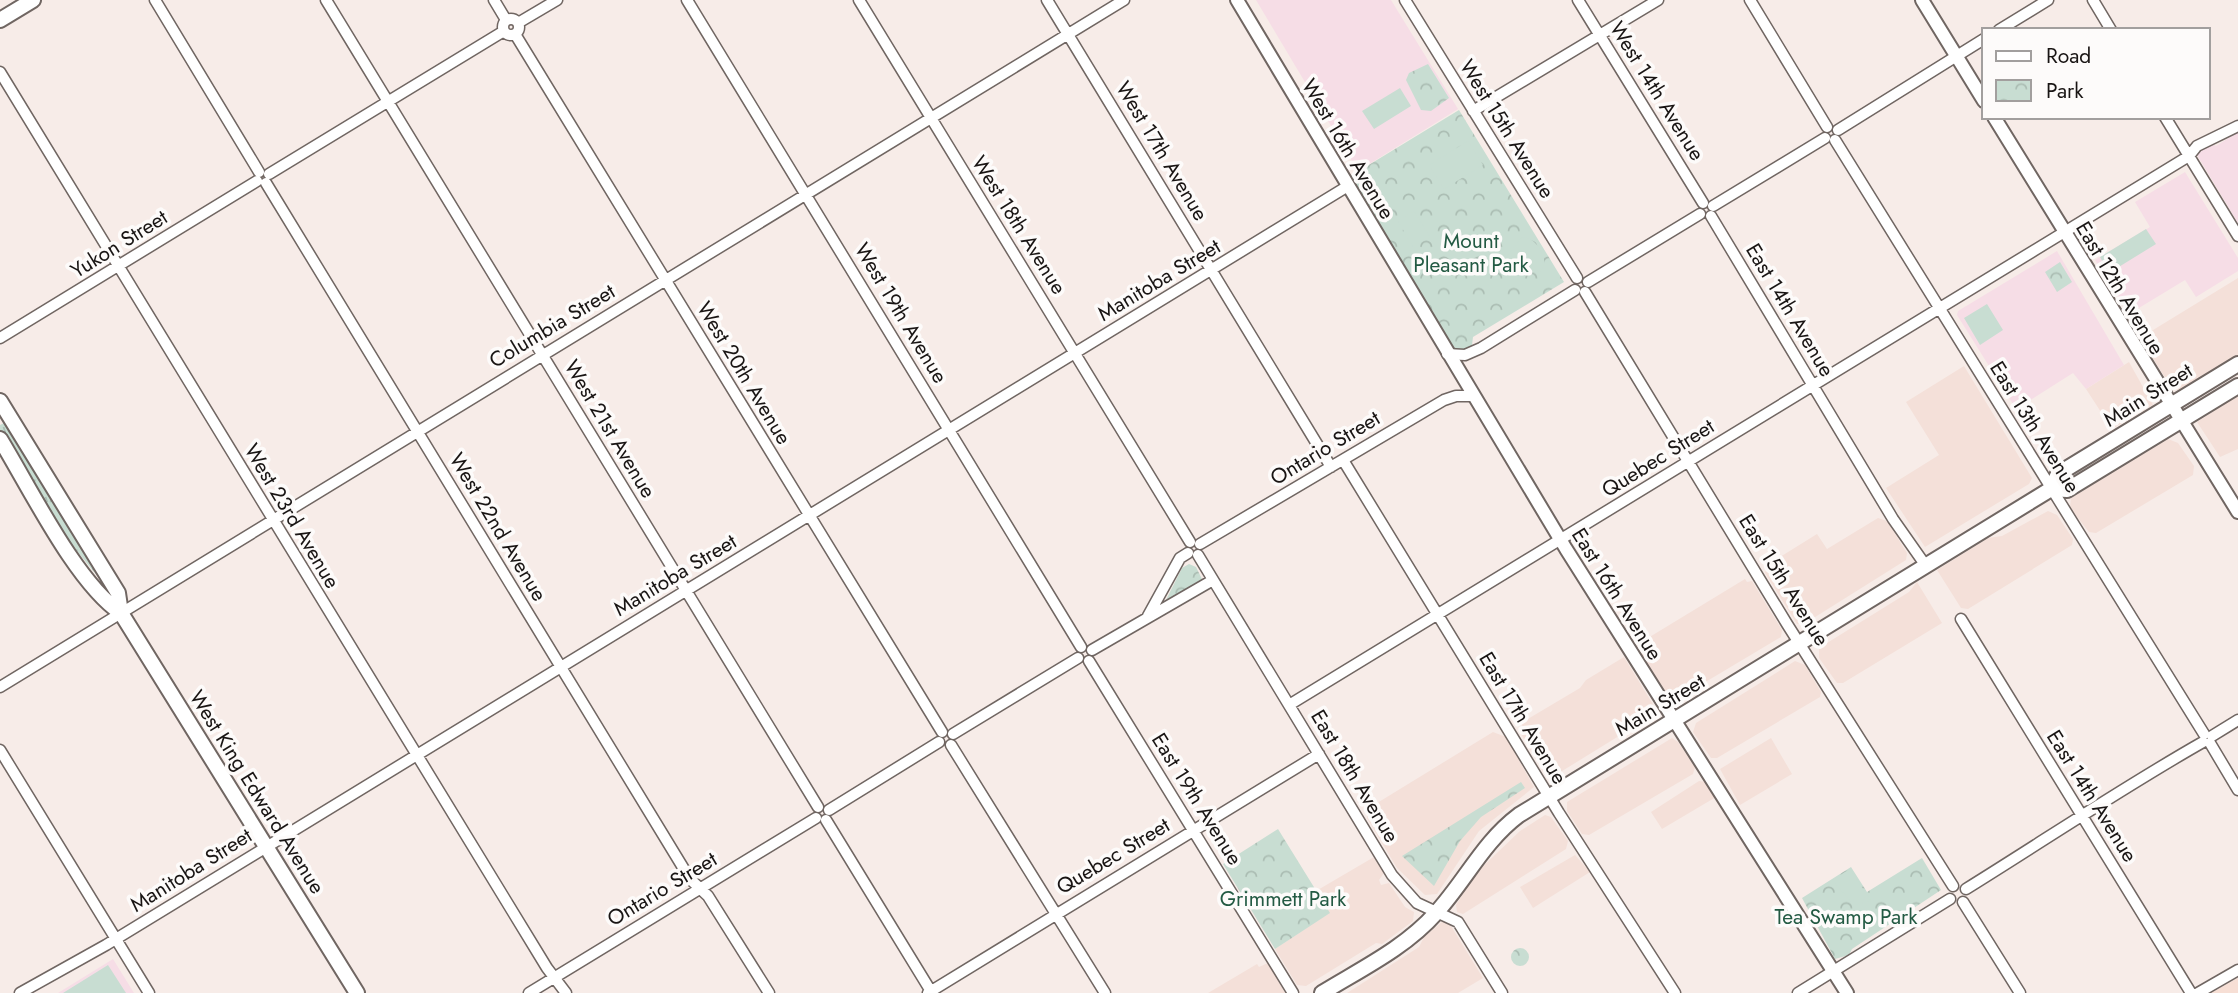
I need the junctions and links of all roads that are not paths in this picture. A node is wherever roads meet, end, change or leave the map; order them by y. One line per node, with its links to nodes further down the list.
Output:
1 (33, 0): 18 (main road)
2 (155, 0): 36 (street, West 22nd Avenue)
3 (326, 0): 28 (street, West 21st Avenue)
4 (494, 0): 21 (street, West 20th Avenue)
5 (556, 0): 21 (street)
6 (687, 0): 38 (street, West 19th Avenue)
7 (859, 0): 30 (street, West 18th Avenue)
8 (1047, 0): 22 (street, West 17th Avenue)
9 (1124, 0): 22 (street, Columbia Street)
10 (1237, 0): 37 (street, West 16th Avenue)
11 (1405, 0): 29 (street, West 15th Avenue)
12 (1578, 0): 23 (street, West 14th Avenue)
13 (1658, 0): 23 (street)
14 (1750, 0): 34 (street, East 13th Avenue)
15 (1922, 0): 25 (street)
16 (2048, 0): 19 (street)
17 (2093, 0): 20 (street)
18 (0, 20)
19 (2002, 28)
20 (2110, 28)
21 (508, 29): 28 (street, Yukon Street); 44 (street, West 20th Avenue)
22 (1068, 35): 30 (street, Columbia Street); 43 (street, West 17th Avenue)
23 (1599, 35): 29 (street); 39 (street, West 14th Avenue)
24 (1982, 40): 25 (street)
25 (1956, 56): 27 (street); 34 (street)
26 (0, 72): 42 (street, West 23rd Avenue)
27 (1982, 98)
28 (388, 102): 36 (street, Yukon Street); 49 (street, West 21st Avenue)
29 (1473, 111): 45 (street, West 15th Avenue)
30 (931, 119): 38 (street, Columbia Street); 48 (street, West 18th Avenue)
31 (1995, 119): 40 (street, East 12th Avenue)
32 (2166, 119): 35 (street)
33 (2238, 126): 35 (street)
34 (1831, 134): 39 (street); 46 (street, East 13th Avenue)
35 (2189, 156): 40 (street); 41 (street)
36 (263, 177): 42 (street, Yukon Street); 60 (street, West 22nd Avenue)
37 (1348, 186): 43 (street, Manitoba Street); 50 (street, West 16th Avenue)
38 (805, 195): 44 (street, Columbia Street); 59 (street, West 19th Avenue)
39 (1707, 210): 45 (street); 52 (street, East 14th Avenue)
40 (2064, 233): 46 (street, Quebec Street); 56 (street, East 12th Avenue)
41 (2238, 236)
42 (117, 267): 47 (street, Yukon Street); 68 (street, West 23rd Avenue)
43 (1212, 271): 48 (street, Manitoba Street); 64 (street, West 17th Avenue)
44 (664, 280): 49 (street, Columbia Street); 67 (street, West 20th Avenue)
45 (1583, 288): 50 (street); 63 (street, East 15th Avenue)
46 (1939, 307): 52 (street, Quebec Street); 65 (street, East 13th Avenue)
47 (0, 338)
48 (1075, 353): 59 (street, Manitoba Street); 70 (street, West 18th Avenue)
49 (542, 354): 60 (street, Columbia Street); 73 (street, West 21st Avenue)
50 (1447, 354): 54 (street, East 16th Avenue)
51 (2238, 364): 56 (main road, Main Street)
52 (1814, 384): 63 (street, Quebec Street); 71 (street, East 14th Avenue)
53 (2238, 386): 58 (main road, Main Street)
54 (1472, 396): 62 (street, Ontario Street); 69 (street, East 16th Avenue)
55 (0, 401): 57 (main road, West King Edward Avenue)
56 (2170, 406): 58 (street, East 12th Avenue); 65 (main road, Main Street)
57 (4, 417): 74 (main road, West King Edward Avenue)
58 (2180, 422): 65 (main road, Main Street); 66 (street, East 12th Avenue)
59 (950, 430): 67 (street, Manitoba Street); 79 (street, West 19th Avenue)
60 (417, 431): 68 (street, Columbia Street); 80 (street, West 22nd Avenue)
61 (0, 439): 74 (main road, West King Edward Avenue)
62 (1343, 460): 64 (street, Ontario Street); 75 (street, East 17th Avenue)
63 (1689, 462): 69 (street, Quebec Street); 78 (street, East 15th Avenue)
64 (1331, 467): 70 (street, Ontario Street)
65 (2051, 489): 71 (main road, Main Street); 86 (street, East 13th Avenue)
66 (2238, 512)
67 (809, 516): 73 (street, Manitoba Street); 85 (street, West 20th Avenue)
68 (272, 520): 74 (street, Columbia Street); 89 (street, West 23rd Avenue)
69 (1561, 540): 75 (street, Quebec Street); 84 (street, East 16th Avenue)
70 (1194, 549): 72 (street, East 18th Avenue); 76 (street, Ontario Street)
71 (1926, 566): 78 (main road, Main Street)
72 (1213, 580): 76 (street, Ontario Street); 82 (street, East 18th Avenue)
73 (686, 590): 80 (street, Manitoba Street); 92 (street, West 21st Avenue)
74 (121, 613): 81 (street, Columbia Street); 95 (main road, West King Edward Avenue)
75 (1438, 615): 82 (street, Quebec Street); 91 (street, East 17th Avenue)
76 (1148, 616): 79 (street, Ontario Street)
77 (1961, 619): 93 (street, East 14th Avenue)
78 (1801, 644): 84 (main road, Main Street); 96 (street, East 15th Avenue)
79 (1083, 655): 85 (street, Ontario Street); 94 (street, East 19th Avenue)
80 (560, 667): 89 (street, Manitoba Street); 97 (street, West 22nd Avenue)
81 (0, 687)
82 (1289, 705): 88 (street, East 18th Avenue)
83 (2238, 720): 86 (street)
84 (1674, 721): 91 (main road, Main Street); 105 (street, East 16th Avenue)
85 (946, 738): 92 (street, Ontario Street); 102 (street, West 20th Avenue)
86 (2207, 739): 90 (street, East 13th Avenue); 93 (street)
87 (0, 750): 103 (street)
88 (1319, 754): 94 (street, Quebec Street); 101 (street, East 18th Avenue)
89 (415, 756): 95 (street, Manitoba Street); 106 (street, West 23rd Avenue)
90 (2238, 790)
91 (1549, 796): 101 (main road, Main Street); 118 (street, East 17th Avenue)
92 (822, 814): 97 (street, Ontario Street); 107 (street, West 21st Avenue)
93 (2083, 817): 98 (street); 122 (street, East 14th Avenue)
94 (1194, 830): 102 (street, Quebec Street); 116 (street, East 19th Avenue)
95 (266, 845): 103 (street, Manitoba Street); 111 (main road, West King Edward Avenue)
96 (1953, 886): 98 (street); 99 (street)
97 (700, 888): 106 (street, Ontario Street); 114 (street, West 22nd Avenue)
98 (1966, 889): 100 (street)
99 (1950, 899): 100 (street); 105 (street)
100 (1963, 902): 121 (street)
101 (1437, 912): 108 (main road, Main Street); 117 (street, East 18th Avenue)
102 (1056, 914): 107 (street, Quebec Street); 115 (street, West 20th Avenue)
103 (115, 939): 109 (street, Manitoba Street); 110 (street)
104 (2238, 970): 123 (street)
105 (1833, 971): 119 (street); 120 (street, East 16th Avenue)
106 (554, 977): 112 (street, Ontario Street); 113 (street, West 23rd Avenue)
107 (930, 992)
108 (1326, 992)
109 (20, 993)
110 (149, 993)
111 (357, 993)
112 (529, 993)
113 (566, 993)
114 (769, 993)
115 (1105, 993)
116 (1293, 993)
117 (1502, 993)
118 (1675, 993)
119 (1798, 993)
120 (1847, 993)
121 (2020, 993)
122 (2191, 993)
123 (2198, 993)

